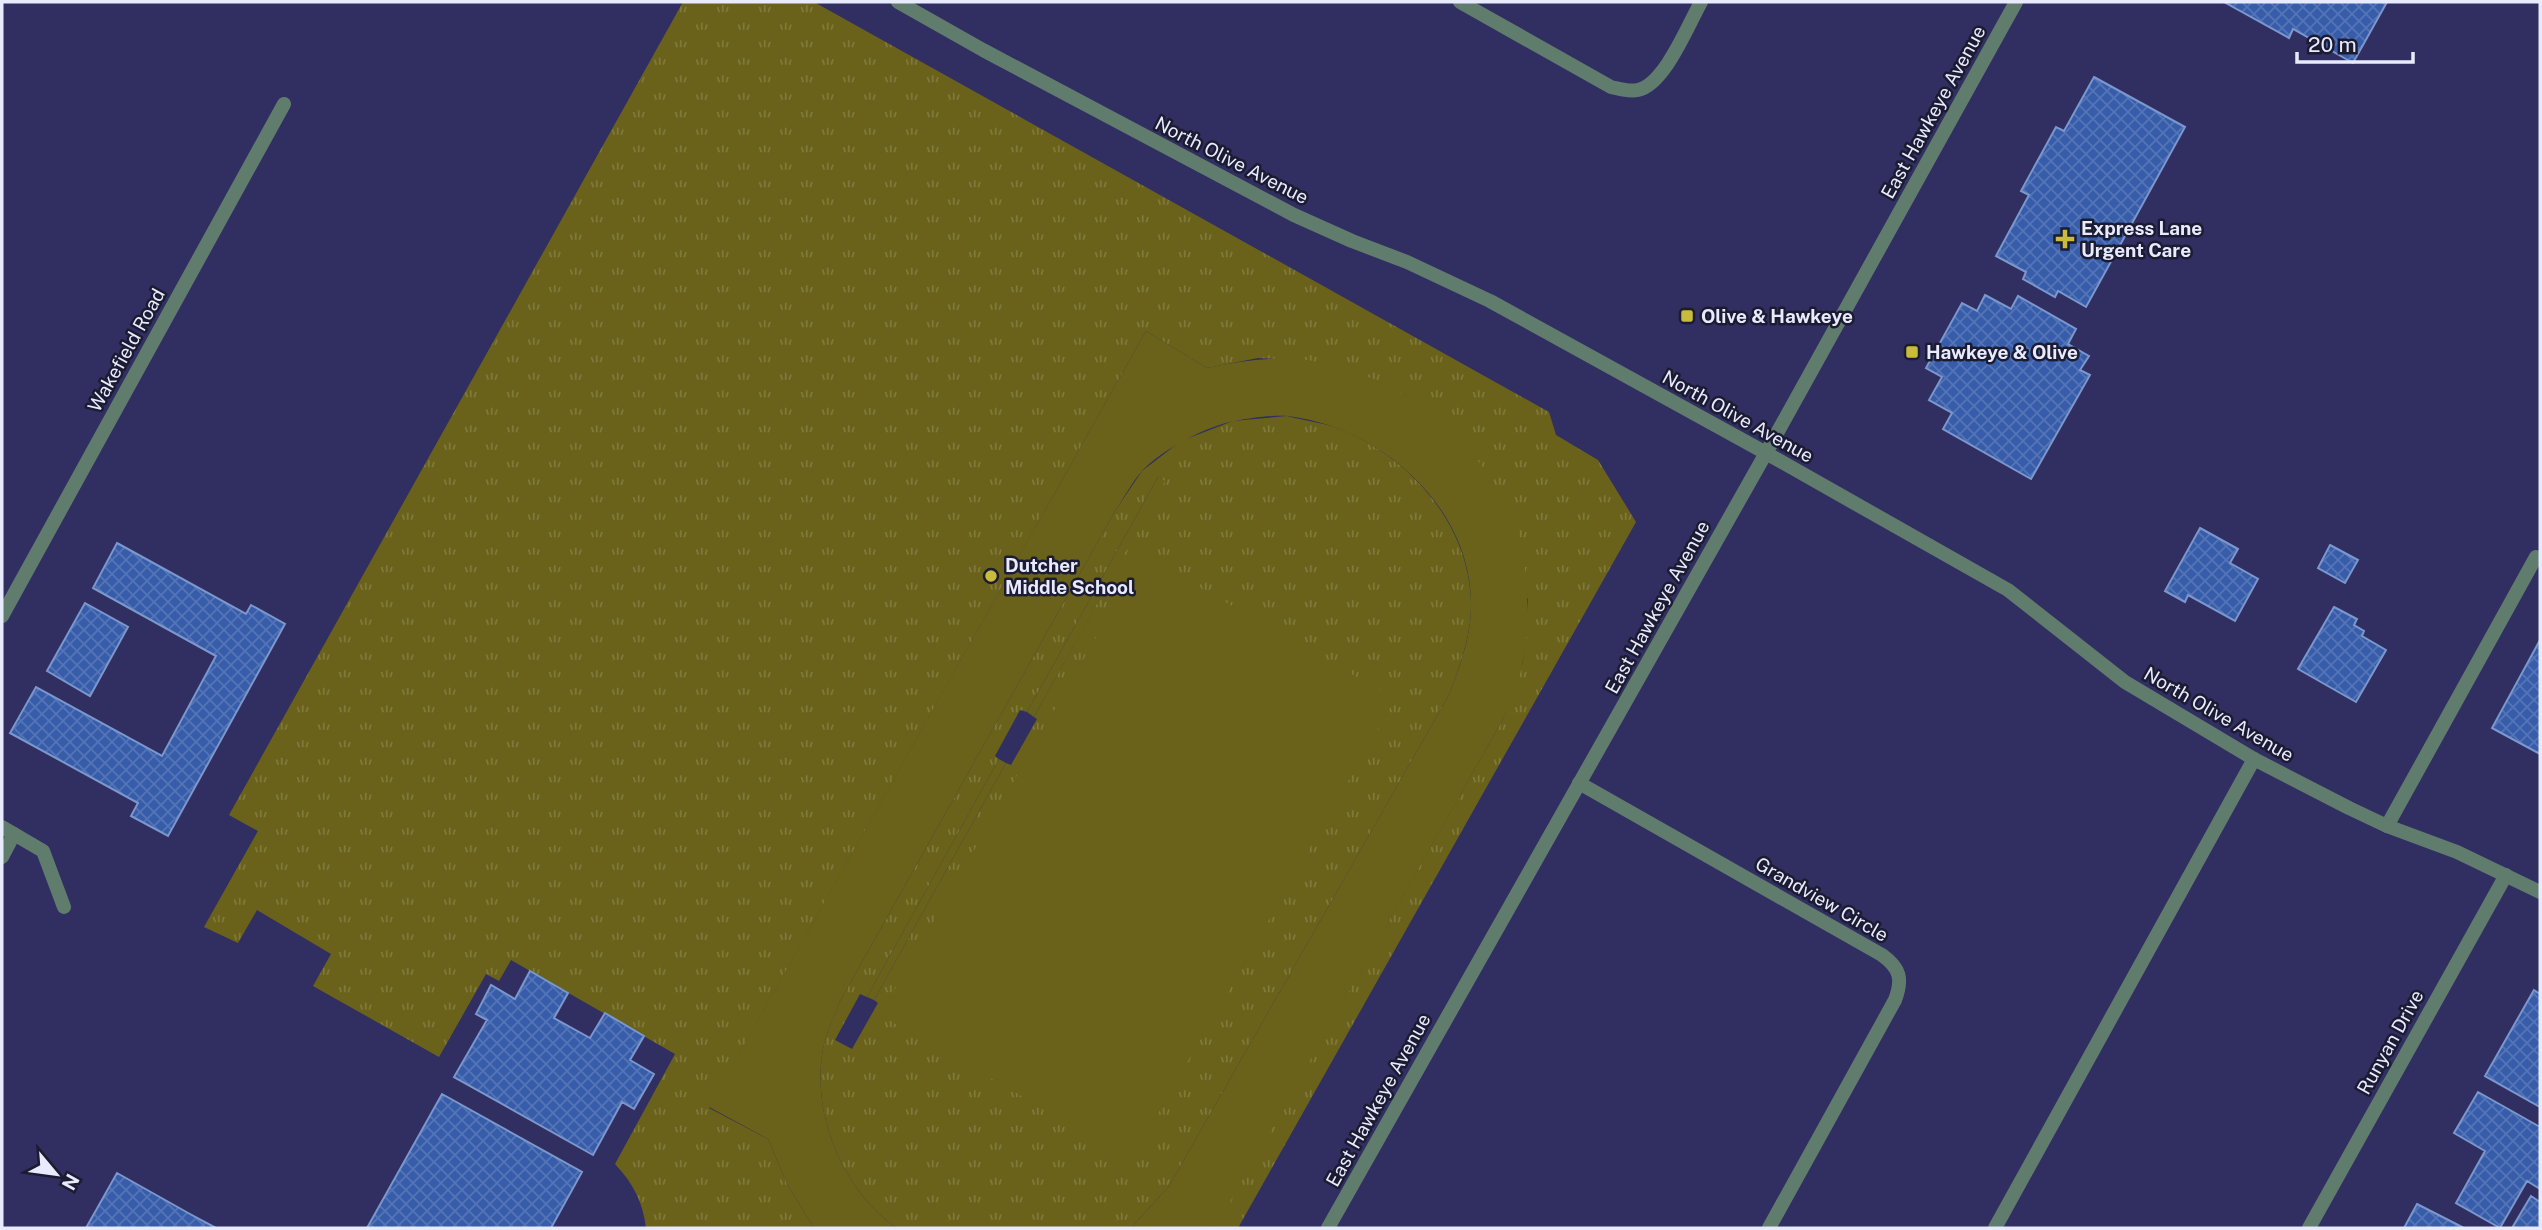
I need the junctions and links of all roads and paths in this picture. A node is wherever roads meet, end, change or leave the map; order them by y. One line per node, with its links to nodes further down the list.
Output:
1 (898, 2): 6 (street, North Olive Avenue)
2 (1460, 2): 3 (street)
3 (1701, 2)
4 (2016, 2): 6 (street, East Hawkeye Avenue)
5 (284, 104): 8 (street, Wakefield Road)
6 (1766, 453): 9 (street, North Olive Avenue); 10 (street, East Hawkeye Avenue)
7 (2539, 555): 11 (street)
8 (2, 616)
9 (2254, 759): 11 (street, North Olive Avenue); 19 (street)
10 (1579, 783): 17 (street, East Hawkeye Avenue); 18 (street, Grandview Circle)
11 (2387, 826): 14 (street, North Olive Avenue)
12 (8, 831): 13 (street); 16 (street)
13 (2, 856)
14 (2506, 875): 15 (street, North Olive Avenue); 20 (street, Runyan Drive)
15 (2540, 892)
16 (64, 907)
17 (1328, 1228)
18 (1769, 1228)
19 (1995, 1228)
20 (2309, 1228)

